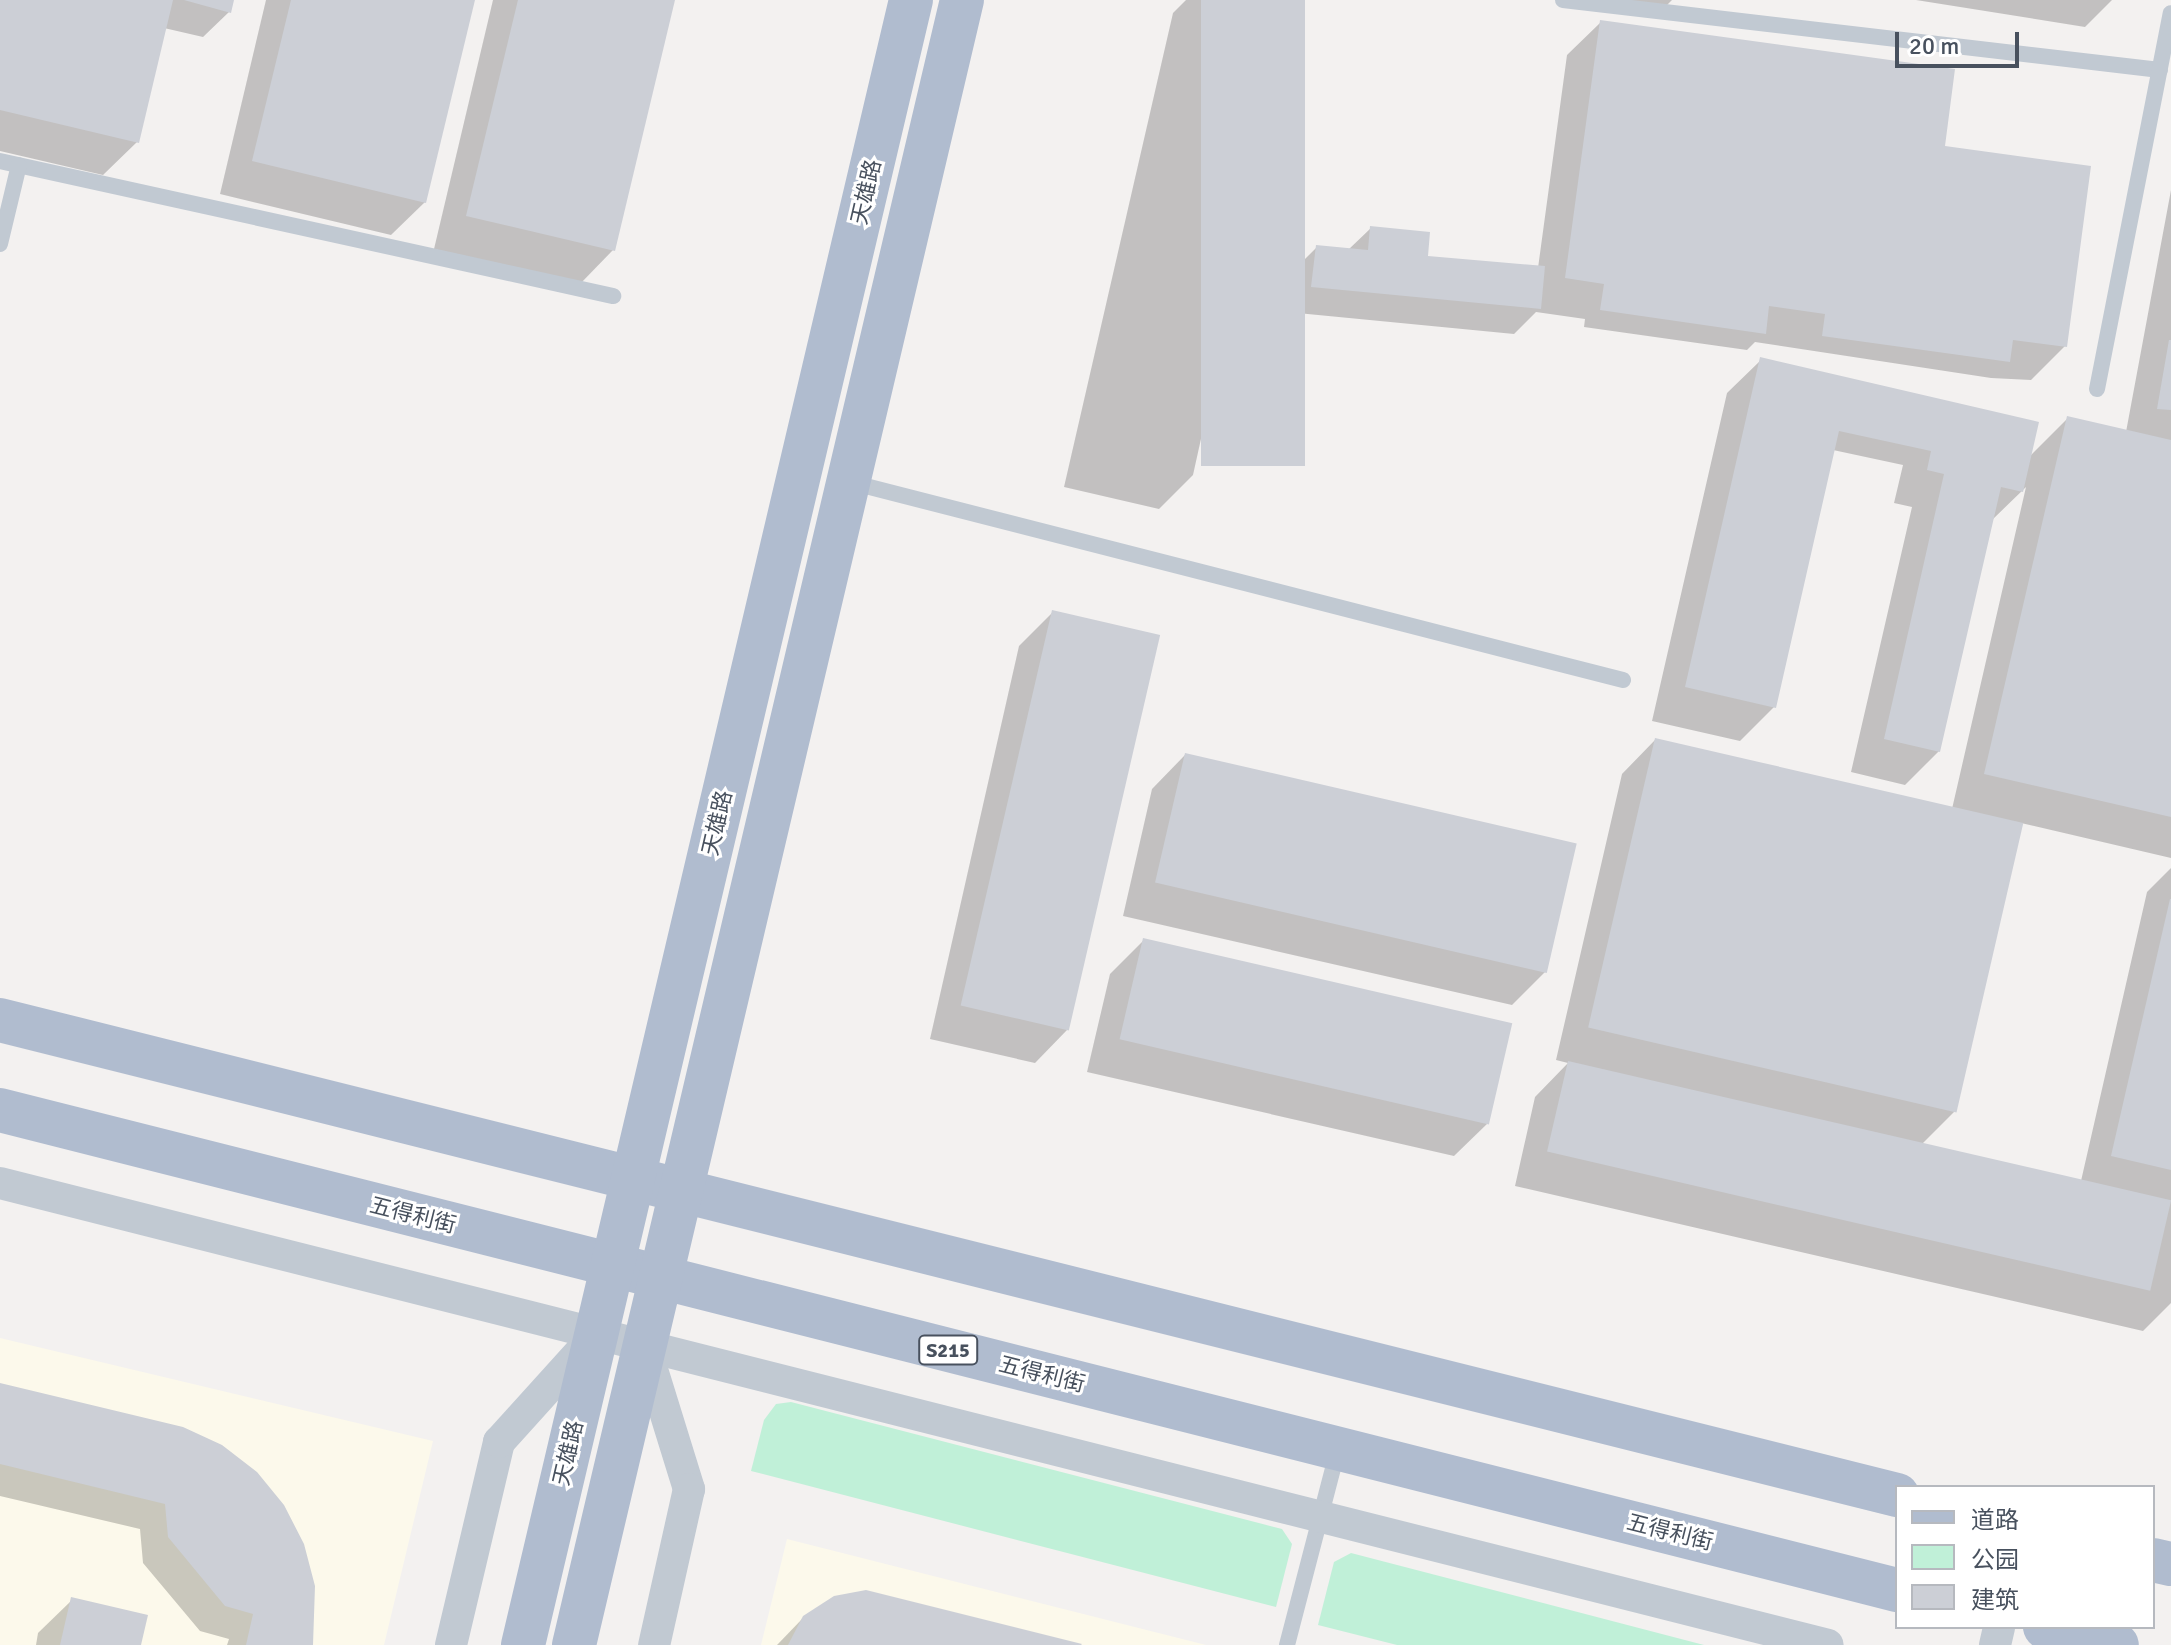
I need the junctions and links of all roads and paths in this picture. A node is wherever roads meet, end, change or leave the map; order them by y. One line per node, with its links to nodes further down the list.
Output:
1 (911, 0): 15 (main road, 天雄路)
2 (962, 0): 11 (main road)
3 (1563, 0): 5 (lane)
4 (2171, 13): 5 (lane)
5 (2160, 70): 10 (lane)
6 (0, 161): 7 (lane)
7 (19, 165): 8 (lane); 9 (lane)
8 (0, 244)
9 (613, 296)
10 (2097, 389)
11 (849, 481): 12 (lane); 17 (main road)
12 (1623, 680)
13 (0, 1020): 15 (main road)
14 (0, 1110): 18 (main road, 五得利街 / S215)
15 (634, 1176): 17 (main road); 18 (main road, 天雄路)
16 (0, 1183): 20 (street)
17 (682, 1188): 19 (main road); 23 (main road)
18 (613, 1265): 19 (main road, 五得利街 / S215); 20 (main road, 天雄路)
19 (661, 1278): 21 (main road); 22 (main road, 五得利街 / S215)
20 (596, 1334): 21 (street); 27 (street); 28 (main road, 天雄路)
21 (645, 1346): 24 (street); 29 (main road); 30 (street)
22 (1338, 1448): 24 (lane); 25 (main road, 五得利街 / S215)
23 (1895, 1494)
24 (1320, 1517): 31 (lane); 32 (street)
25 (1895, 1589)
26 (2053, 1629): 33 (main road)
27 (451, 1645)
28 (523, 1645)
29 (574, 1645)
30 (654, 1645)
31 (1287, 1645)
32 (1828, 1645)
33 (2117, 1645)

